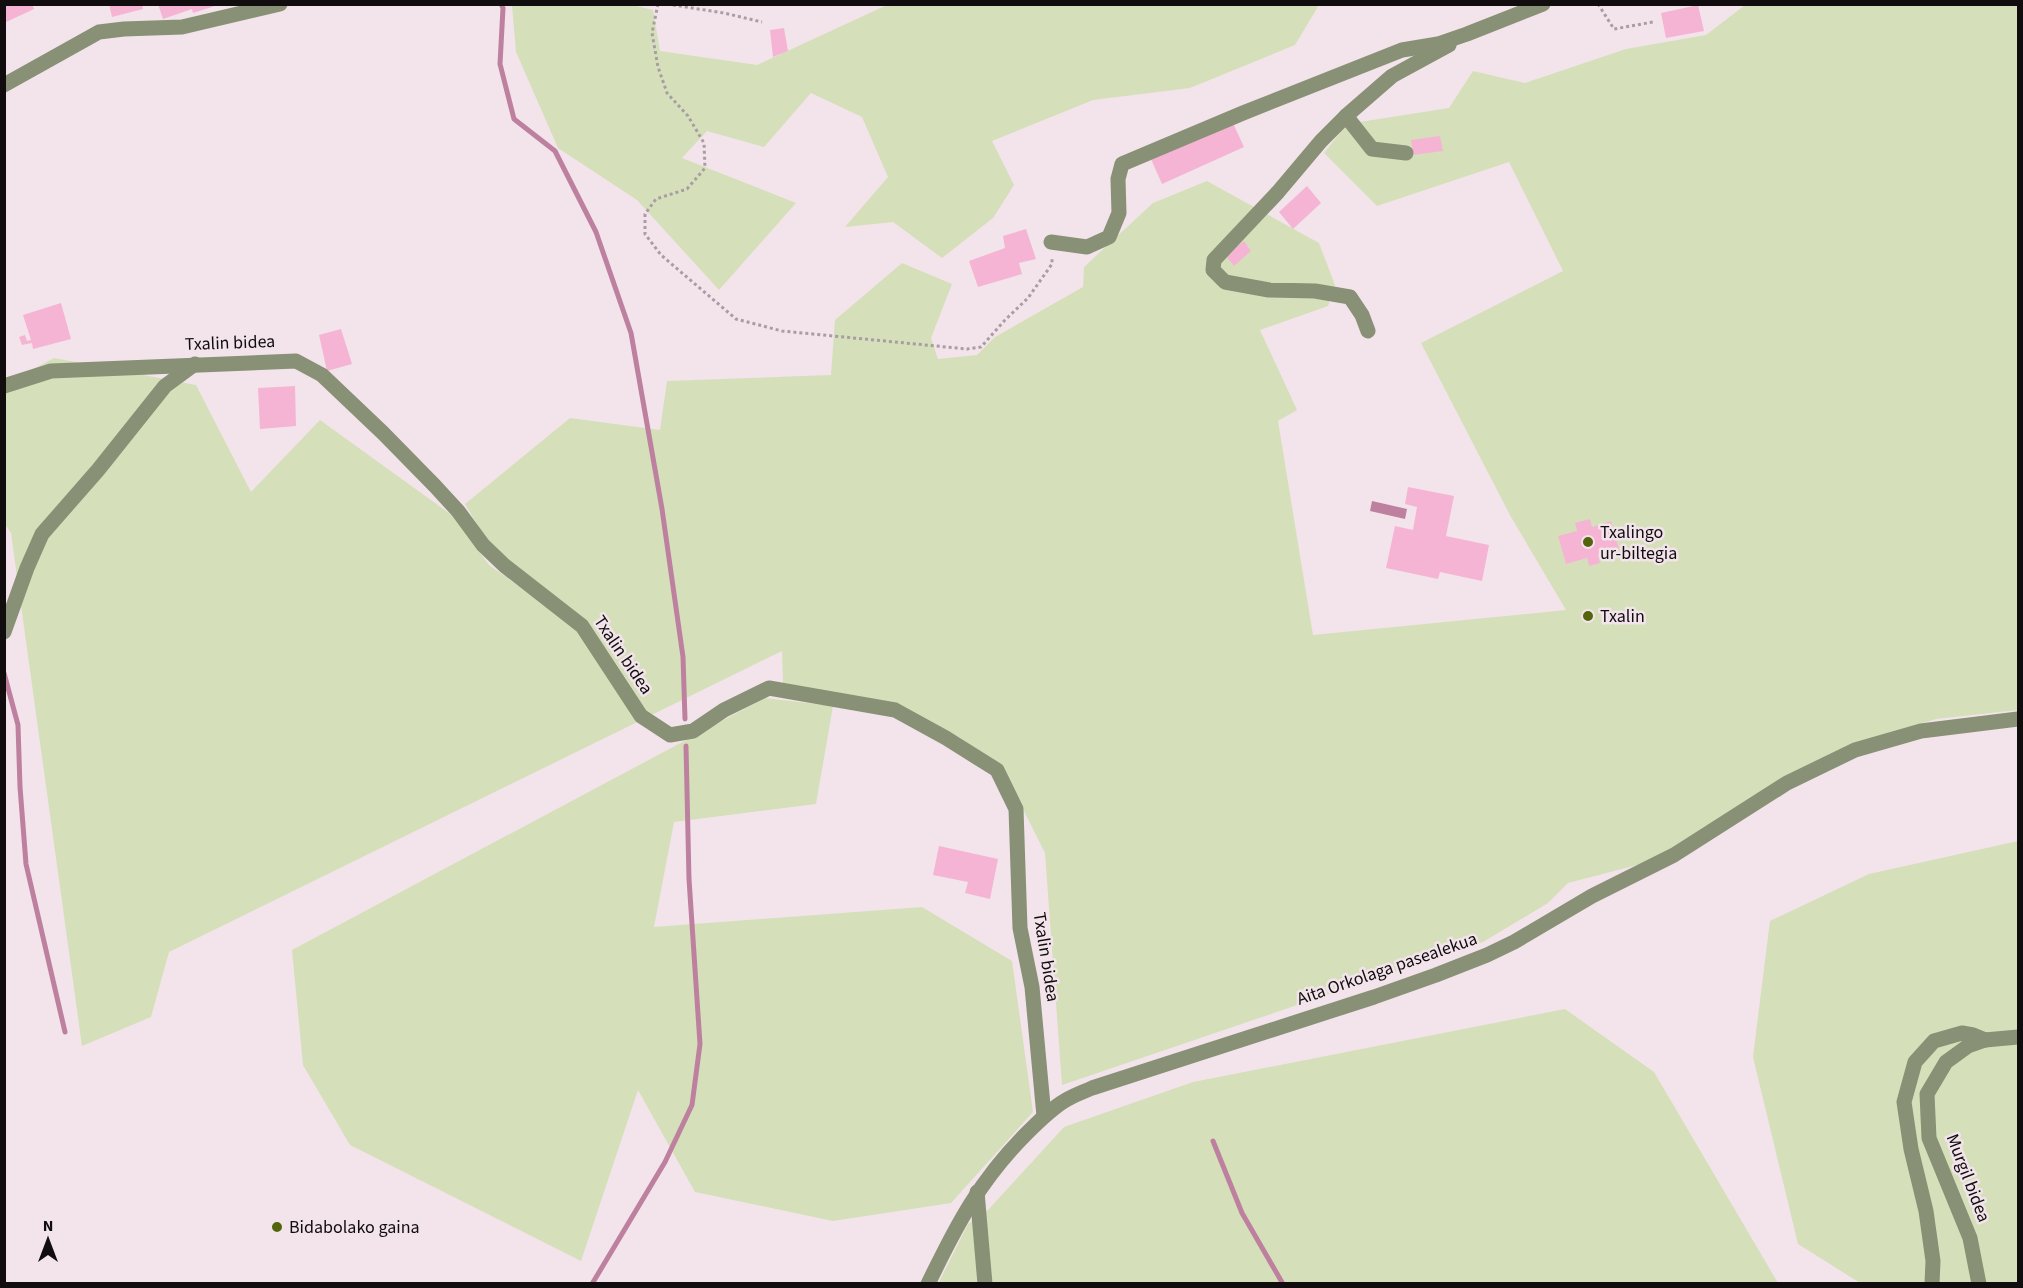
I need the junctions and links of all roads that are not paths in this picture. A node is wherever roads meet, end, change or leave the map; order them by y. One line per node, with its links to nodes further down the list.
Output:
1 (280, 4): 4 (street)
2 (1543, 4): 3 (street)
3 (1467, 34): 5 (street); 7 (street)
4 (4, 85)
5 (1346, 116): 6 (street); 8 (street)
6 (1406, 153)
7 (1051, 242)
8 (1368, 331)
9 (195, 364): 10 (street, Txalin bidea); 11 (street); 15 (street, Txalin bidea)
10 (4, 386)
11 (4, 632)
12 (2019, 719): 15 (street, Aita Orkolaga pasealekua)
13 (2019, 1037): 14 (street, Murgil bidea)
14 (1985, 1040): 19 (street); 20 (street, Murgil bidea)
15 (1044, 1116): 16 (street, Aita Orkolaga pasealekua)
16 (977, 1192): 17 (street, Aita Orkolaga pasealekua); 18 (street)
17 (928, 1284)
18 (985, 1284)
19 (1932, 1284)
20 (1979, 1284)

